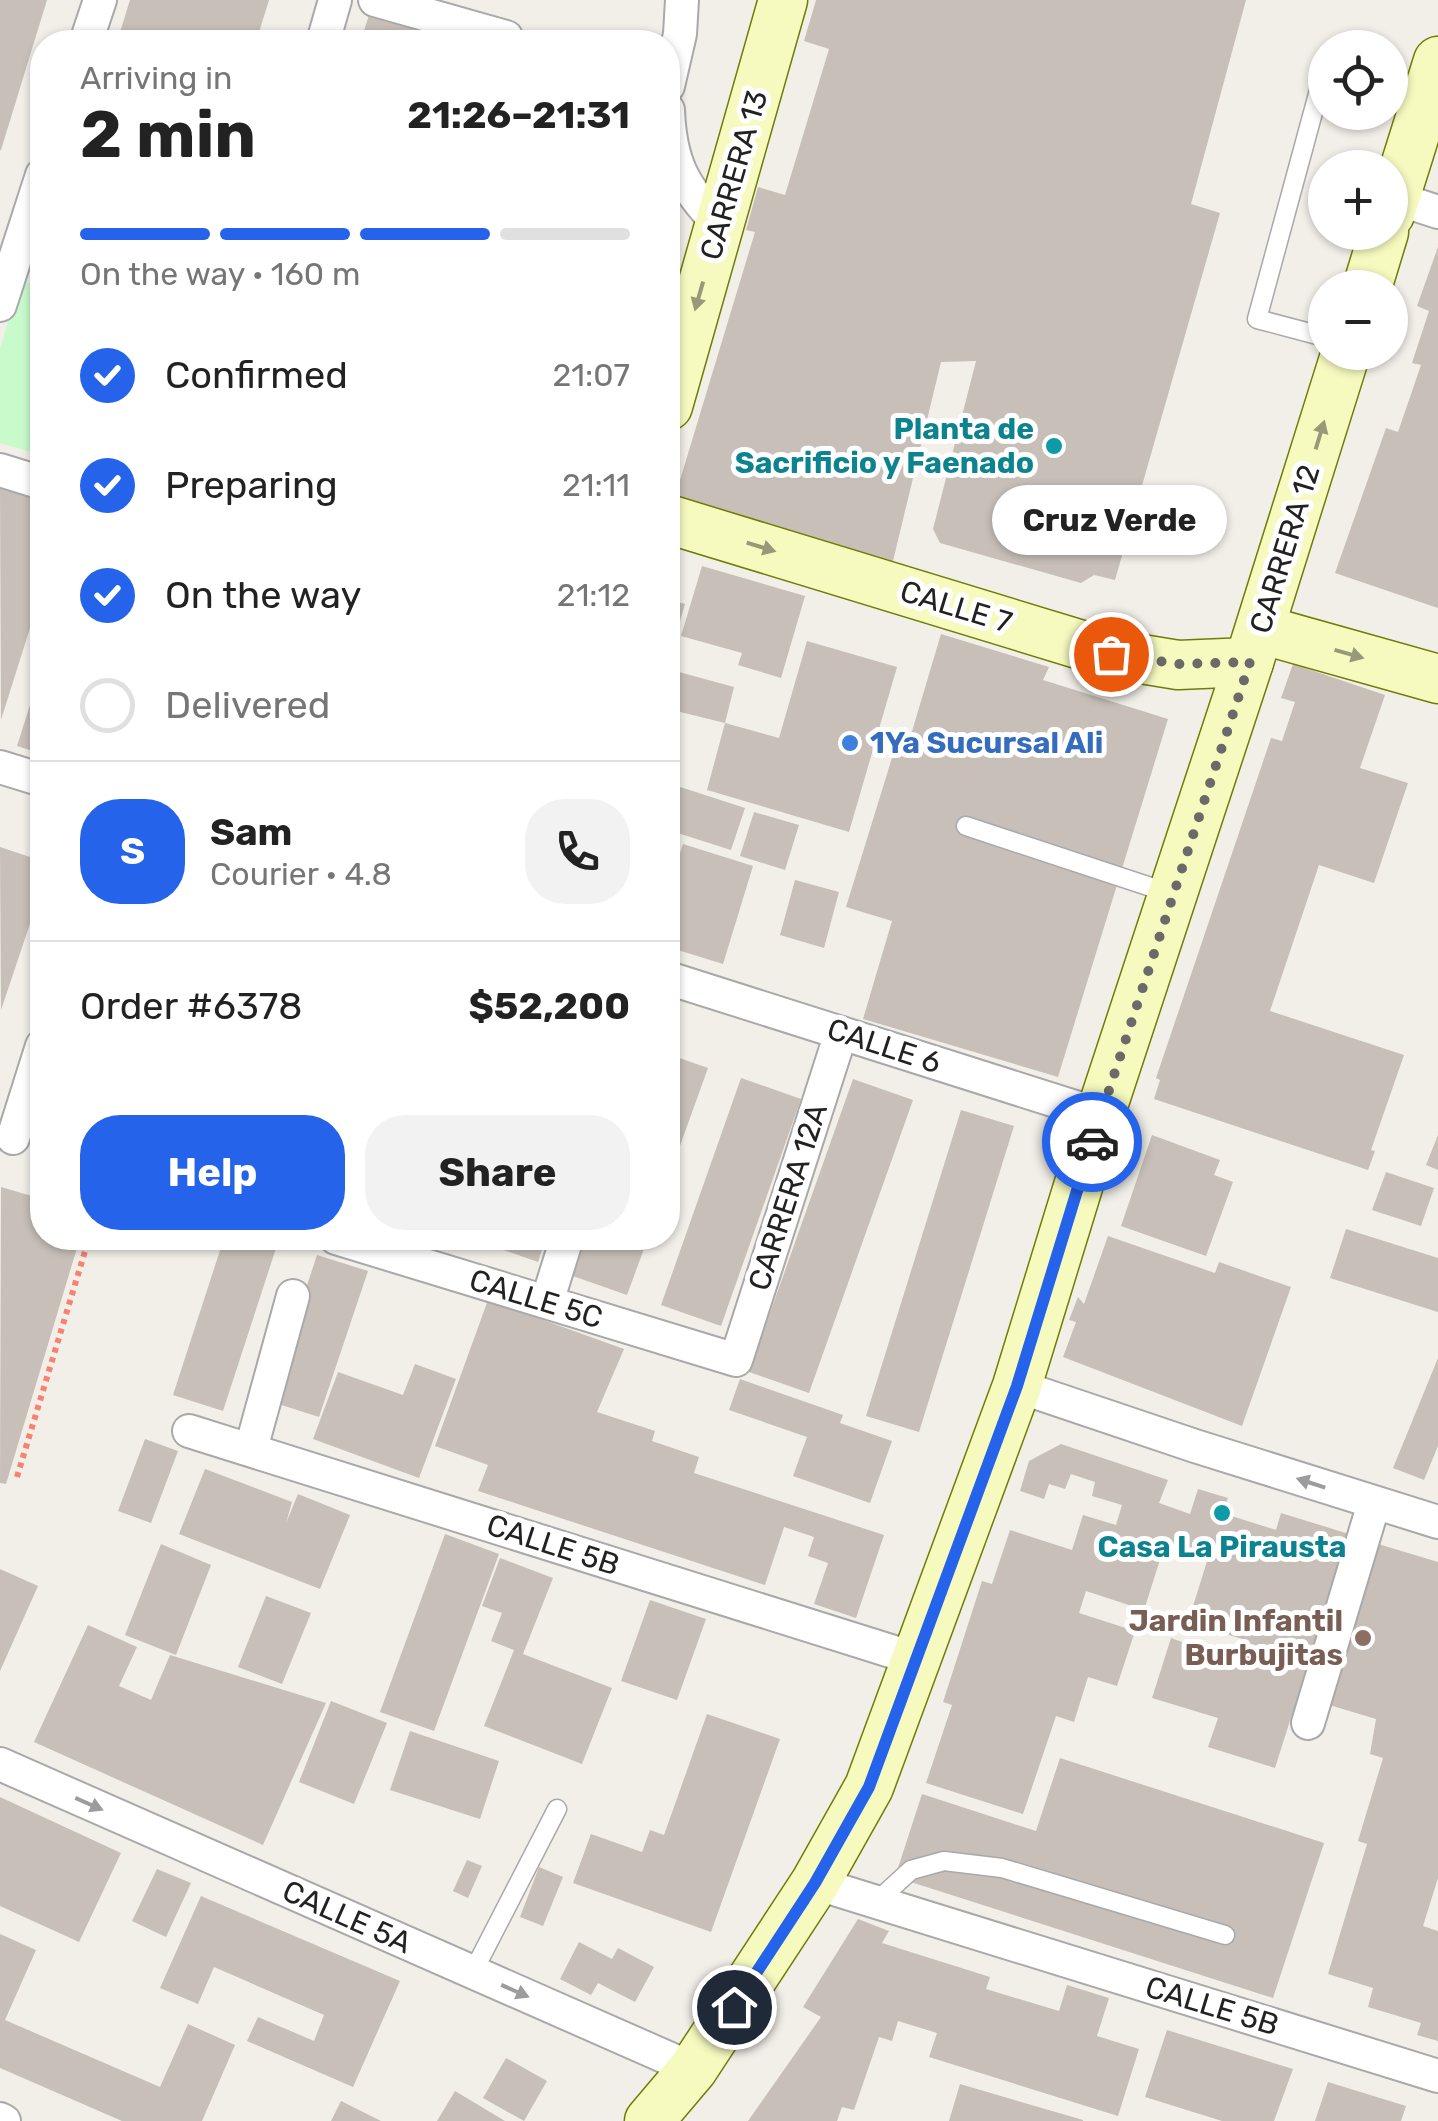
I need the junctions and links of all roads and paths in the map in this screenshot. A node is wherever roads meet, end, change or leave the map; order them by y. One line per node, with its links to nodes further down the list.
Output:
1 (100, 0): 6 (street)
2 (335, 0): 7 (street)
3 (376, 0): 8 (street)
4 (682, 0): 9 (street)
5 (782, 0): 15 (main road, CARRERA 13)
6 (90, 30)
7 (326, 30)
8 (474, 30)
9 (680, 34)
10 (1438, 61): 13 (main road)
11 (1308, 130): 17 (lane)
12 (680, 175): 15 (street)
13 (1408, 188)
14 (30, 212): 16 (street)
15 (720, 224): 18 (main road, CARRERA 13, one-way to 18)
16 (0, 305)
17 (1308, 332)
18 (680, 364)
19 (1340, 370): 23 (main road, CARRERA 12, one-way to 19)
20 (0, 470): 21 (street)
21 (30, 479)
22 (680, 523): 23 (main road, CALLE 7, one-way to 23)
23 (1254, 645): 24 (main road, CALLE 7, one-way to 24); 28 (main road, CARRERA 12)
24 (1438, 679)
25 (0, 766): 26 (street)
26 (30, 776)
27 (966, 826): 28 (lane)
28 (1174, 894): 32 (main road, CARRERA 12)
29 (680, 982): 30 (street, CALLE 6)
30 (841, 1033): 32 (street, CALLE 6); 39 (street, CARRERA 12A)
31 (30, 1093): 33 (street)
32 (1100, 1115): 40 (main road, CARRERA 12)
33 (18, 1140)
34 (85, 1250): 43 (path)
35 (384, 1250): 38 (street, CALLE 5C)
36 (564, 1250): 38 (street)
37 (293, 1296): 42 (street)
38 (546, 1302): 39 (street, CALLE 5C)
39 (736, 1360)
40 (1017, 1386): 44 (street, one-way to 40); 46 (main road, CARRERA 12)
41 (189, 1431): 42 (street, CALLE 5B)
42 (251, 1449): 46 (street, CALLE 5B)
43 (16, 1478)
44 (1374, 1502): 45 (street); 47 (street)
45 (1438, 1522)
46 (916, 1659): 50 (main road, CARRERA 12)
47 (1308, 1723)
48 (0, 1764): 53 (street, CALLE 5A, one-way to 53)
49 (557, 1809): 53 (lane)
50 (815, 1883): 51 (street, CALLE 5B); 54 (main road, CARRERA 12)
51 (875, 1903): 52 (lane); 55 (street, CALLE 5B)
52 (1225, 1935)
53 (473, 1972): 54 (street, CALLE 5A, one-way to 54)
54 (693, 2069): 56 (main road, CARRERA 12)
55 (1438, 2076)
56 (649, 2121)

